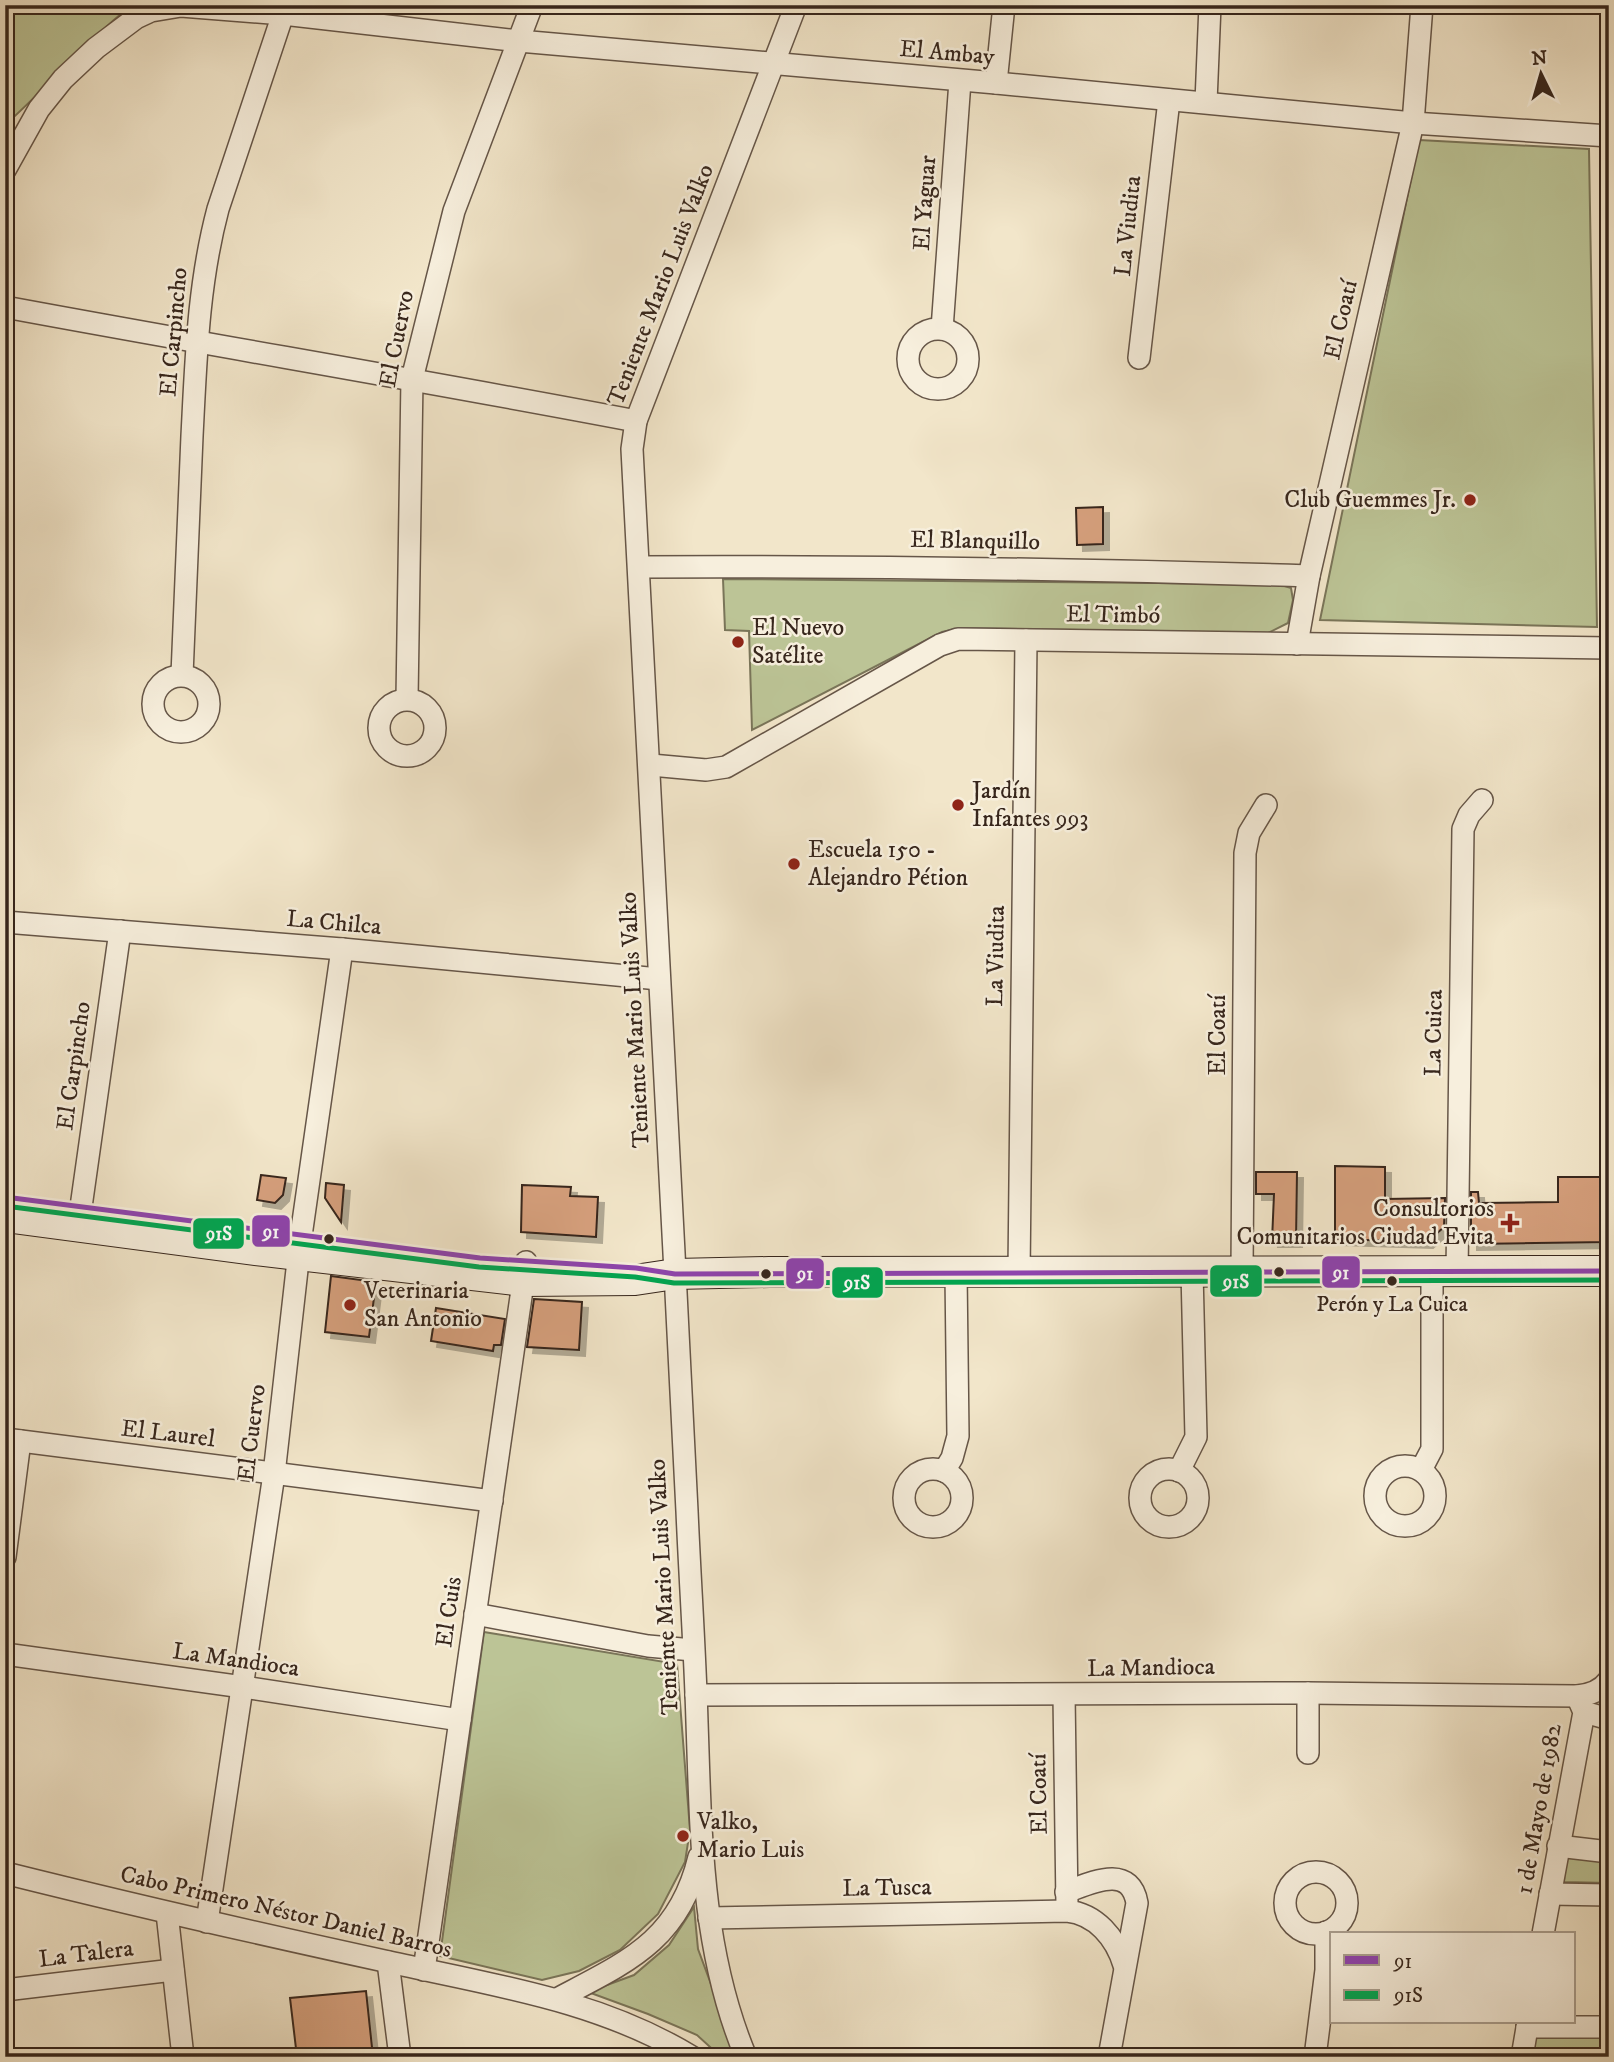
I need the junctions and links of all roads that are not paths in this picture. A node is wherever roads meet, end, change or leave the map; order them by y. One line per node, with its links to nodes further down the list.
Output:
1 (532, 5): 7 (street, El Cuervo)
2 (796, 5): 8 (street, Teniente Mario Luis Valko)
3 (1004, 5): 10 (street)
4 (1210, 5): 12 (street)
5 (1422, 5): 13 (street, El Coatí)
6 (284, 9): 7 (street, El Ambay); 15 (street, El Ambay); 18 (street, El Carpincho)
7 (519, 41): 8 (street, El Ambay); 20 (street, El Cuervo)
8 (774, 65): 9 (street, El Ambay); 21 (street, Teniente Mario Luis Valko)
9 (961, 81): 10 (street, El Ambay); 17 (street, El Yaguar)
10 (996, 83): 11 (street, El Ambay)
11 (1169, 100): 12 (street, El Ambay); 19 (street, La Viudita)
12 (1206, 102): 13 (street, El Ambay)
13 (1413, 123): 14 (street, El Ambay); 23 (street, El Coatí)
14 (1609, 136)
15 (5, 170)
16 (5, 307): 18 (street)
17 (942, 330)
18 (197, 343): 20 (street); 27 (street, El Carpincho)
19 (1139, 358)
20 (412, 379): 21 (street); 28 (street, El Cuervo)
21 (636, 421): 22 (street, Teniente Mario Luis Valko)
22 (639, 567): 23 (street, El Blanquillo); 29 (street, Teniente Mario Luis Valko)
23 (1309, 576): 25 (street, El Coatí)
24 (1026, 640): 25 (street, El Timbó); 29 (street, El Timbó); 43 (street, La Viudita)
25 (1297, 643): 26 (street, El Timbó)
26 (1609, 648)
27 (182, 675)
28 (407, 699)
29 (651, 765): 35 (street, Teniente Mario Luis Valko)
30 (1482, 800): 45 (street, La Cuica)
31 (1266, 805): 41 (street, El Coatí)
32 (5, 922): 33 (street, La Chilca)
33 (120, 931): 34 (street, La Chilca); 37 (street, El Carpincho)
34 (342, 949): 35 (street, La Chilca); 39 (street, El Cuervo)
35 (659, 979): 47 (street, Teniente Mario Luis Valko)
36 (5, 1197): 37 (main road)
37 (81, 1207): 39 (main road)
38 (5, 1217): 39 (main road)
39 (300, 1246): 40 (main road); 52 (street, El Cuervo)
40 (524, 1271): 47 (main road); 53 (street, El Cuis)
41 (1242, 1271): 44 (main road); 45 (main road)
42 (1609, 1271): 45 (main road)
43 (1019, 1272): 44 (main road); 46 (main road)
44 (1192, 1272): 51 (street)
45 (1445, 1272): 49 (street, La Cuica)
46 (957, 1273): 47 (main road); 50 (street)
47 (675, 1274): 56 (street, Teniente Mario Luis Valko)
48 (13, 1440): 52 (street, El Laurel); 54 (street)
49 (1421, 1470)
50 (944, 1471)
51 (1178, 1471)
52 (274, 1474): 53 (street, El Laurel); 59 (street, El Cuervo)
53 (492, 1501): 55 (street, El Cuis)
54 (5, 1557)
55 (475, 1614): 56 (street); 65 (street, El Cuis)
56 (694, 1650): 61 (street, Teniente Mario Luis Valko)
57 (5, 1654): 59 (street, La Mandioca)
58 (1607, 1683): 63 (street, La Mandioca)
59 (243, 1687): 65 (street, La Mandioca); 76 (street, El Cuervo)
60 (1308, 1693): 62 (street, La Mandioca); 63 (street, La Mandioca); 66 (street)
61 (696, 1695): 62 (street, La Mandioca); 67 (street, Teniente Mario Luis Valko)
62 (1064, 1695): 73 (street, El Coatí)
63 (1581, 1704): 64 (street, La Mandioca); 68 (street, 1 de Mayo de 1982)
64 (1609, 1719)
65 (460, 1720): 82 (street, El Cuis)
66 (1308, 1753)
67 (702, 1844): 75 (street, Teniente Mario Luis Valko); 84 (street)
68 (1558, 1846): 69 (street); 71 (street, 1 de Mayo de 1982)
69 (1609, 1852)
70 (5, 1873): 74 (street, Cabo Primero Néstor Daniel Barros)
71 (1550, 1894): 72 (street); 78 (street, 1 de Mayo de 1982)
72 (1609, 1895)
73 (1067, 1901): 75 (street, La Tusca); 80 (street); 80 (street)
74 (167, 1913): 76 (street, Cabo Primero Néstor Daniel Barros); 81 (street)
75 (709, 1918): 90 (street, Teniente Mario Luis Valko)
76 (207, 1922): 79 (street, Cabo Primero Néstor Daniel Barros)
77 (1326, 1932): 92 (street)
78 (1543, 1932)
79 (388, 1962): 82 (street, Cabo Primero Néstor Daniel Barros); 88 (street)
80 (1125, 1965): 91 (street)
81 (173, 1970): 83 (street, La Talera); 87 (street)
82 (424, 1970): 84 (street, Cabo Primero Néstor Daniel Barros)
83 (5, 1990)
84 (557, 1999): 89 (street, Cabo Primero Néstor Daniel Barros)
85 (1528, 2024): 86 (street); 93 (street)
86 (1609, 2027)
87 (183, 2057)
88 (400, 2057)
89 (692, 2057)
90 (746, 2057)
91 (1109, 2057)
92 (1315, 2057)
93 (1522, 2057)

